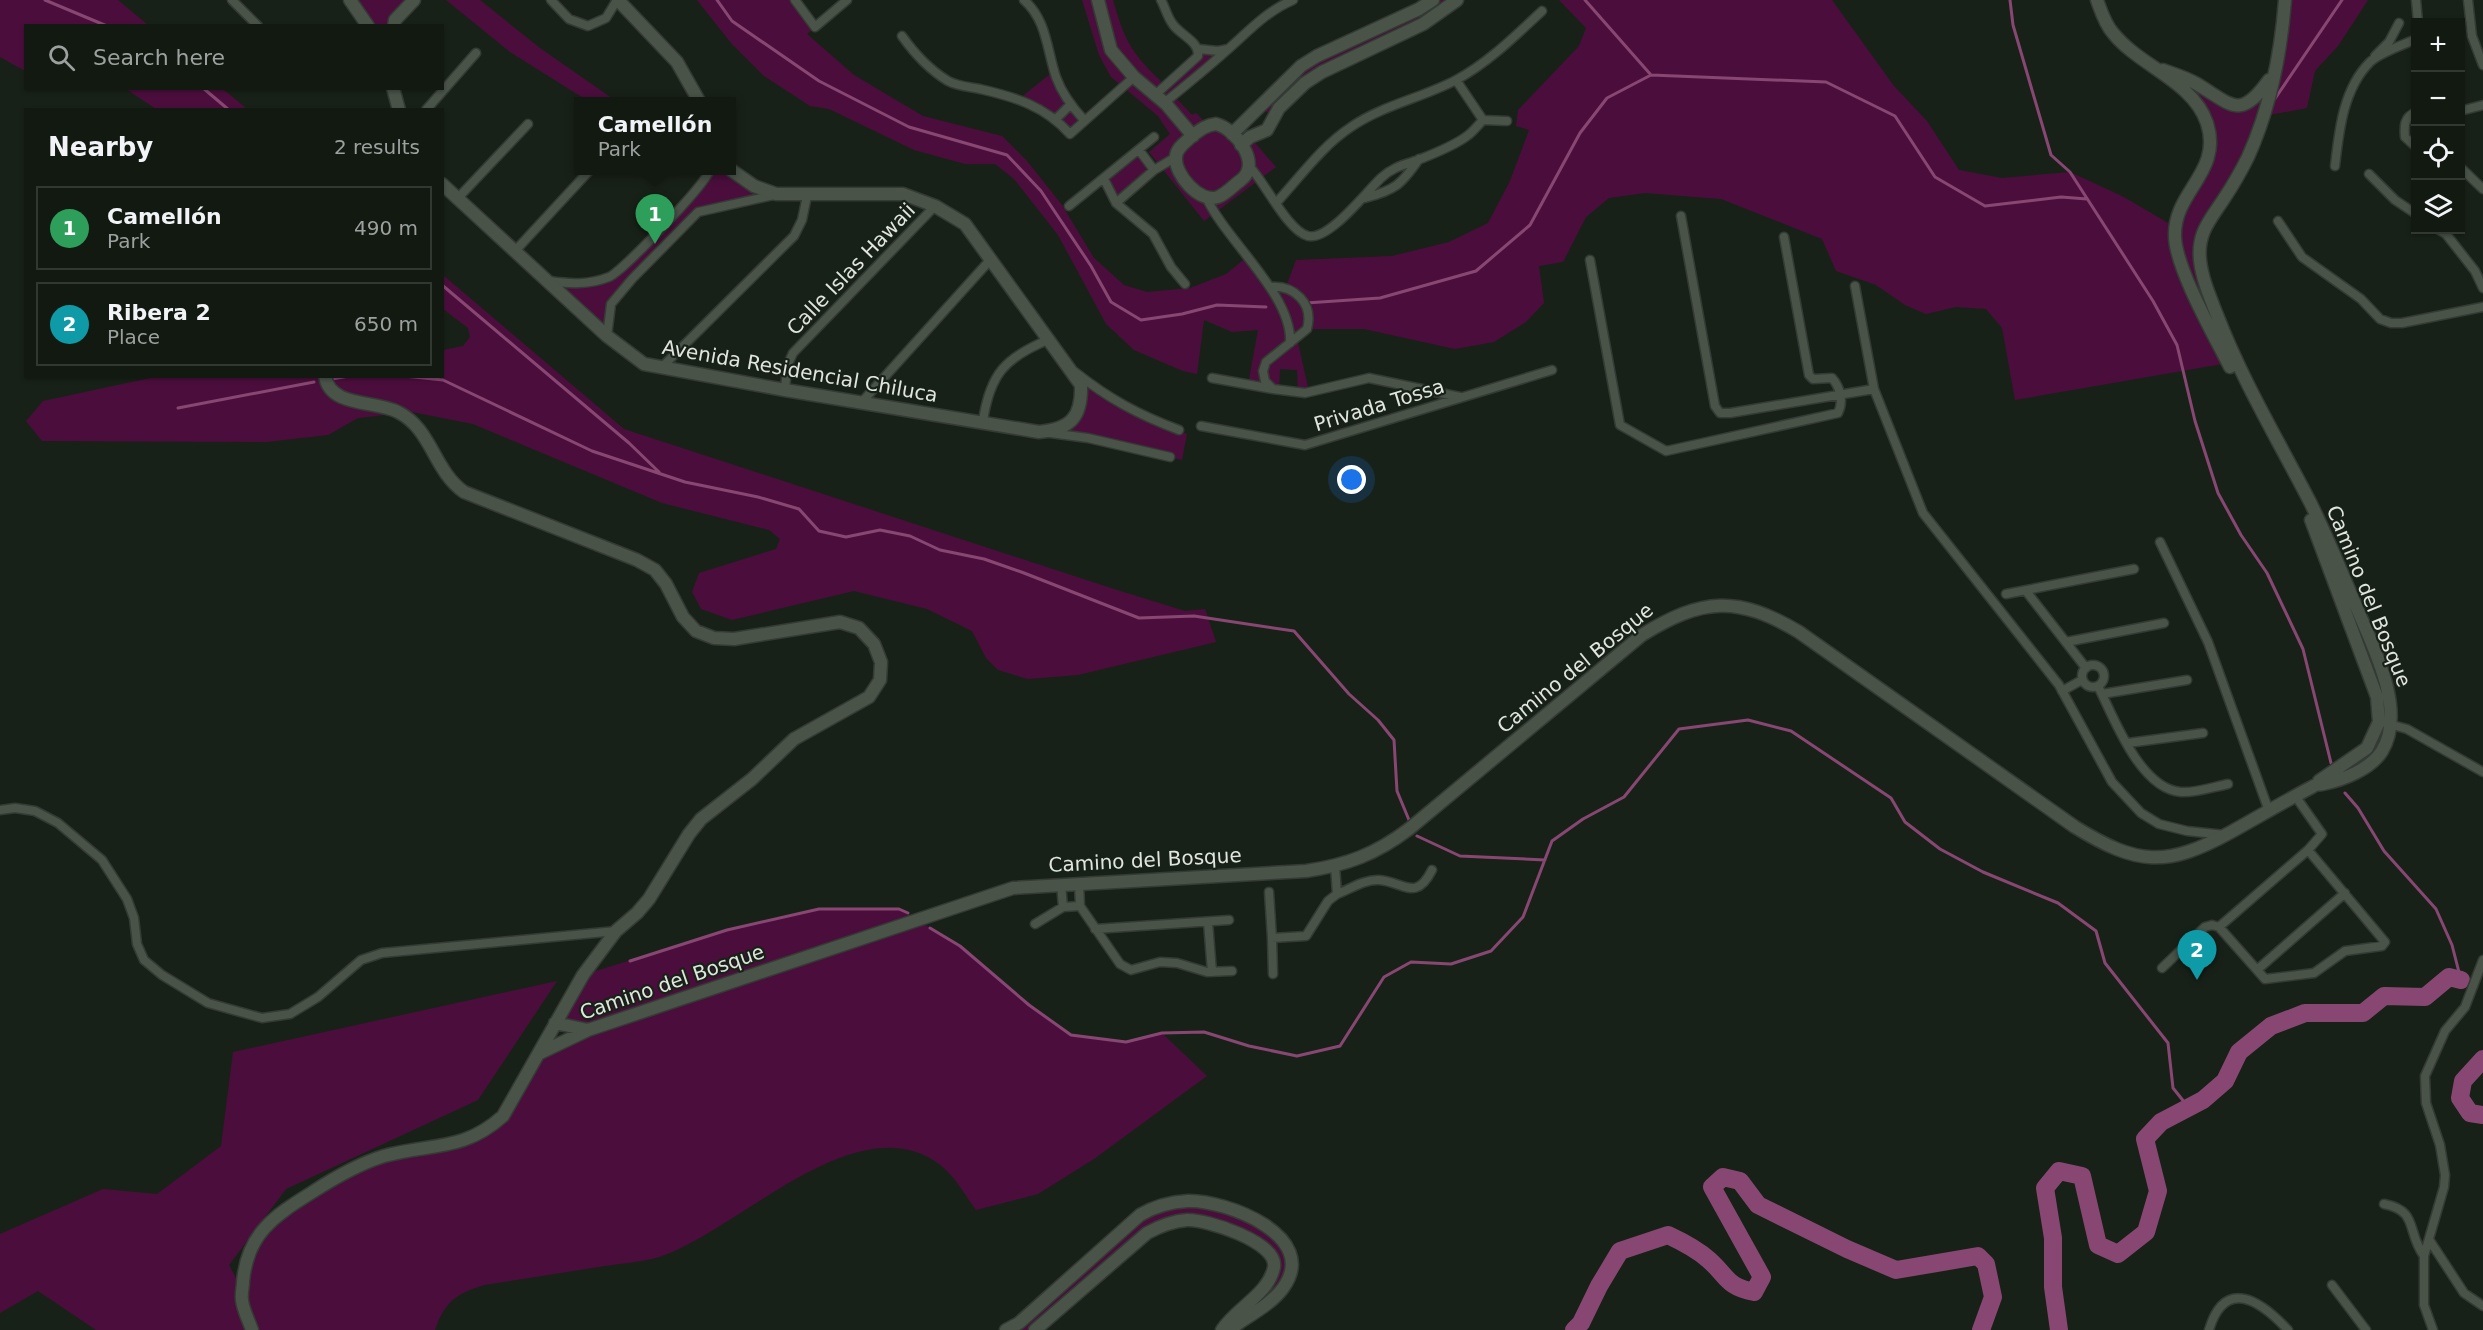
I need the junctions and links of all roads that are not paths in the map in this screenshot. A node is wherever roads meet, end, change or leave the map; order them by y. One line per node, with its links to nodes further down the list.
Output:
1 (232, 0): 21 (street)
2 (350, 0): 22 (street)
3 (414, 0): 23 (street)
4 (551, 0): 5 (street)
5 (617, 0): 38 (street)
6 (795, 0): 7 (street)
7 (847, 0)
8 (1024, 0): 41 (street)
9 (1098, 0): 33 (street)
10 (1161, 0): 26 (street)
11 (1293, 0): 27 (street)
12 (1433, 0): 40 (street)
13 (1457, 0): 45 (street)
14 (2097, 0): 30 (street)
15 (2285, 0): 32 (street, Camino del Bosque)
16 (2416, 0): 19 (street)
17 (2468, 0): 31 (street)
18 (1542, 11): 34 (street)
19 (2418, 18)
20 (2398, 23): 29 (street)
21 (256, 24)
22 (367, 24)
23 (394, 24)
24 (902, 36): 48 (street)
25 (2411, 41): 29 (street)
26 (1198, 49): 27 (street); 39 (street)
27 (1229, 49): 39 (street)
28 (476, 53): 35 (street)
29 (2371, 61): 62 (street)
30 (2150, 65): 32 (street); 125 (street)
31 (2483, 65)
32 (2273, 75): 125 (street, Camino del Bosque)
33 (1134, 77): 39 (street); 49 (street)
34 (1456, 80): 50 (street); 77 (street)
35 (444, 89)
36 (394, 90): 43 (street)
37 (444, 90): 44 (street)
38 (696, 97)
39 (1160, 99): 54 (street)
40 (1268, 99): 45 (street); 53 (street)
41 (1070, 105): 48 (street); 49 (street)
42 (2483, 105): 46 (street)
43 (398, 108)
44 (428, 108)
45 (1279, 108): 56 (street)
46 (2465, 110)
47 (2411, 114): 57 (street)
48 (1056, 118): 49 (street)
49 (1084, 120)
50 (1484, 120): 51 (street); 60 (street)
51 (1507, 121)
52 (528, 124): 76 (street)
53 (1234, 131): 54 (street); 56 (street)
54 (1193, 136): 59 (street)
55 (1154, 138): 58 (street)
56 (1246, 141): 61 (street)
57 (2411, 143)
58 (1138, 150): 63 (street); 69 (street)
59 (1176, 158): 63 (street); 74 (street)
60 (1419, 159): 75 (street); 75 (street)
61 (1250, 166): 74 (street); 77 (street)
62 (2335, 166)
63 (1154, 170): 78 (street)
64 (2465, 172): 71 (street)
65 (736, 174): 72 (street, Avenida Residencial Chiluca)
66 (2369, 174): 81 (street)
67 (586, 175): 86 (street)
68 (707, 175): 89 (street)
69 (1104, 179): 78 (street); 80 (street)
70 (444, 186): 76 (street, Avenida Residencial Chiluca)
71 (2483, 189)
72 (776, 194): 73 (street, Avenida Residencial Chiluca); 95 (street)
73 (807, 196): 79 (street, Avenida Residencial Chiluca); 98 (street)
74 (1206, 197): 92 (street)
75 (1365, 198): 77 (street)
76 (457, 199): 86 (street, Avenida Residencial Chiluca)
77 (1277, 202)
78 (1116, 203): 90 (street)
79 (935, 206): 87 (street, Avenida Residencial Chiluca); 105 (street, Calle Islas Hawaii)
80 (1069, 206)
81 (2411, 211)
82 (1681, 216): 106 (street)
83 (2278, 221): 94 (street)
84 (2446, 234): 93 (street)
85 (1784, 237): 106 (street)
86 (515, 251): 89 (street, Avenida Residencial Chiluca)
87 (991, 260): 96 (street, Avenida Residencial Chiluca); 108 (street)
88 (1590, 260): 106 (street)
89 (550, 281): 95 (street, Avenida Residencial Chiluca)
90 (1185, 284)
91 (1855, 285): 104 (street)
92 (1270, 287): 97 (street); 97 (street)
93 (2483, 288)
94 (2483, 307)
95 (607, 336): 98 (street, Avenida Residencial Chiluca)
96 (1050, 339): 99 (street, Avenida Residencial Chiluca); 109 (street)
97 (1290, 343): 103 (street)
98 (662, 367): 105 (street, Avenida Residencial Chiluca)
99 (1071, 369): 111 (street, Avenida Residencial Chiluca); 112 (street, Avenida Residencial Chiluca)
100 (1552, 370): 107 (street, Privada Tossa)
101 (325, 378): 149 (street)
102 (1212, 378): 103 (street, Privada Tossa)
103 (1273, 389): 107 (street, Privada Tossa)
104 (1874, 389): 106 (street); 124 (street)
105 (785, 390): 108 (street, Avenida Residencial Chiluca)
106 (1841, 395)
107 (1460, 397): 110 (street, Privada Tossa)
108 (861, 403): 109 (street, Avenida Residencial Chiluca)
109 (983, 421): 112 (street, Avenida Residencial Chiluca)
110 (1201, 426)
111 (1179, 430)
112 (1039, 432): 113 (street, Avenida Residencial Chiluca)
113 (1170, 457)
114 (2160, 542): 132 (street)
115 (2134, 569): 116 (street)
116 (2026, 591): 117 (street); 119 (street)
117 (2006, 594)
118 (2164, 623): 119 (street)
119 (2066, 642): 120 (street)
120 (2086, 668): 121 (street); 123 (street)
121 (2082, 680): 123 (street); 124 (street)
122 (2187, 680): 123 (street)
123 (2100, 690): 127 (street)
124 (2062, 691): 133 (street)
125 (2385, 723): 128 (street); 130 (street, Camino del Bosque)
126 (2203, 733): 127 (street)
127 (2128, 743): 129 (street)
128 (2483, 772)
129 (2228, 784)
130 (2296, 796): 132 (street, Camino del Bosque); 134 (street)
131 (0, 810): 149 (street)
132 (2269, 811): 133 (street, Camino del Bosque)
133 (2225, 835): 135 (street, Camino del Bosque)
134 (2308, 850): 140 (street); 147 (street)
135 (1335, 866): 137 (street, Camino del Bosque); 141 (street)
136 (1432, 870): 141 (street)
137 (1079, 883): 138 (street, Camino del Bosque); 142 (street)
138 (1061, 884): 143 (street); 158 (street, Camino del Bosque)
139 (1269, 892): 150 (street)
140 (2345, 893): 153 (street); 153 (street)
141 (1337, 894): 150 (street)
142 (1080, 906): 143 (street); 148 (street)
143 (1063, 907): 146 (street)
144 (1229, 920): 145 (street)
145 (1208, 922): 148 (street); 155 (street)
146 (1035, 924)
147 (2219, 927): 152 (street); 153 (street)
148 (1095, 929): 155 (street)
149 (616, 931): 157 (street)
150 (1272, 938): 156 (street)
151 (2483, 960): 161 (street)
152 (2162, 969)
153 (2257, 970)
154 (1232, 971): 155 (street)
155 (1212, 972)
156 (1273, 974)
157 (555, 1023): 158 (street); 159 (street)
158 (588, 1030): 159 (street, Camino del Bosque)
159 (540, 1053): 165 (street)
160 (2384, 1204): 162 (street)
161 (2430, 1241): 162 (street); 164 (street)
162 (2424, 1256): 173 (street)
163 (2332, 1285): 172 (street)
164 (2483, 1306)
165 (252, 1330)
166 (1006, 1330): 169 (street)
167 (1035, 1330): 168 (street)
168 (1222, 1330)
169 (1229, 1330)
170 (2210, 1330): 171 (street)
171 (2288, 1330)
172 (2366, 1330)
173 (2433, 1330)

